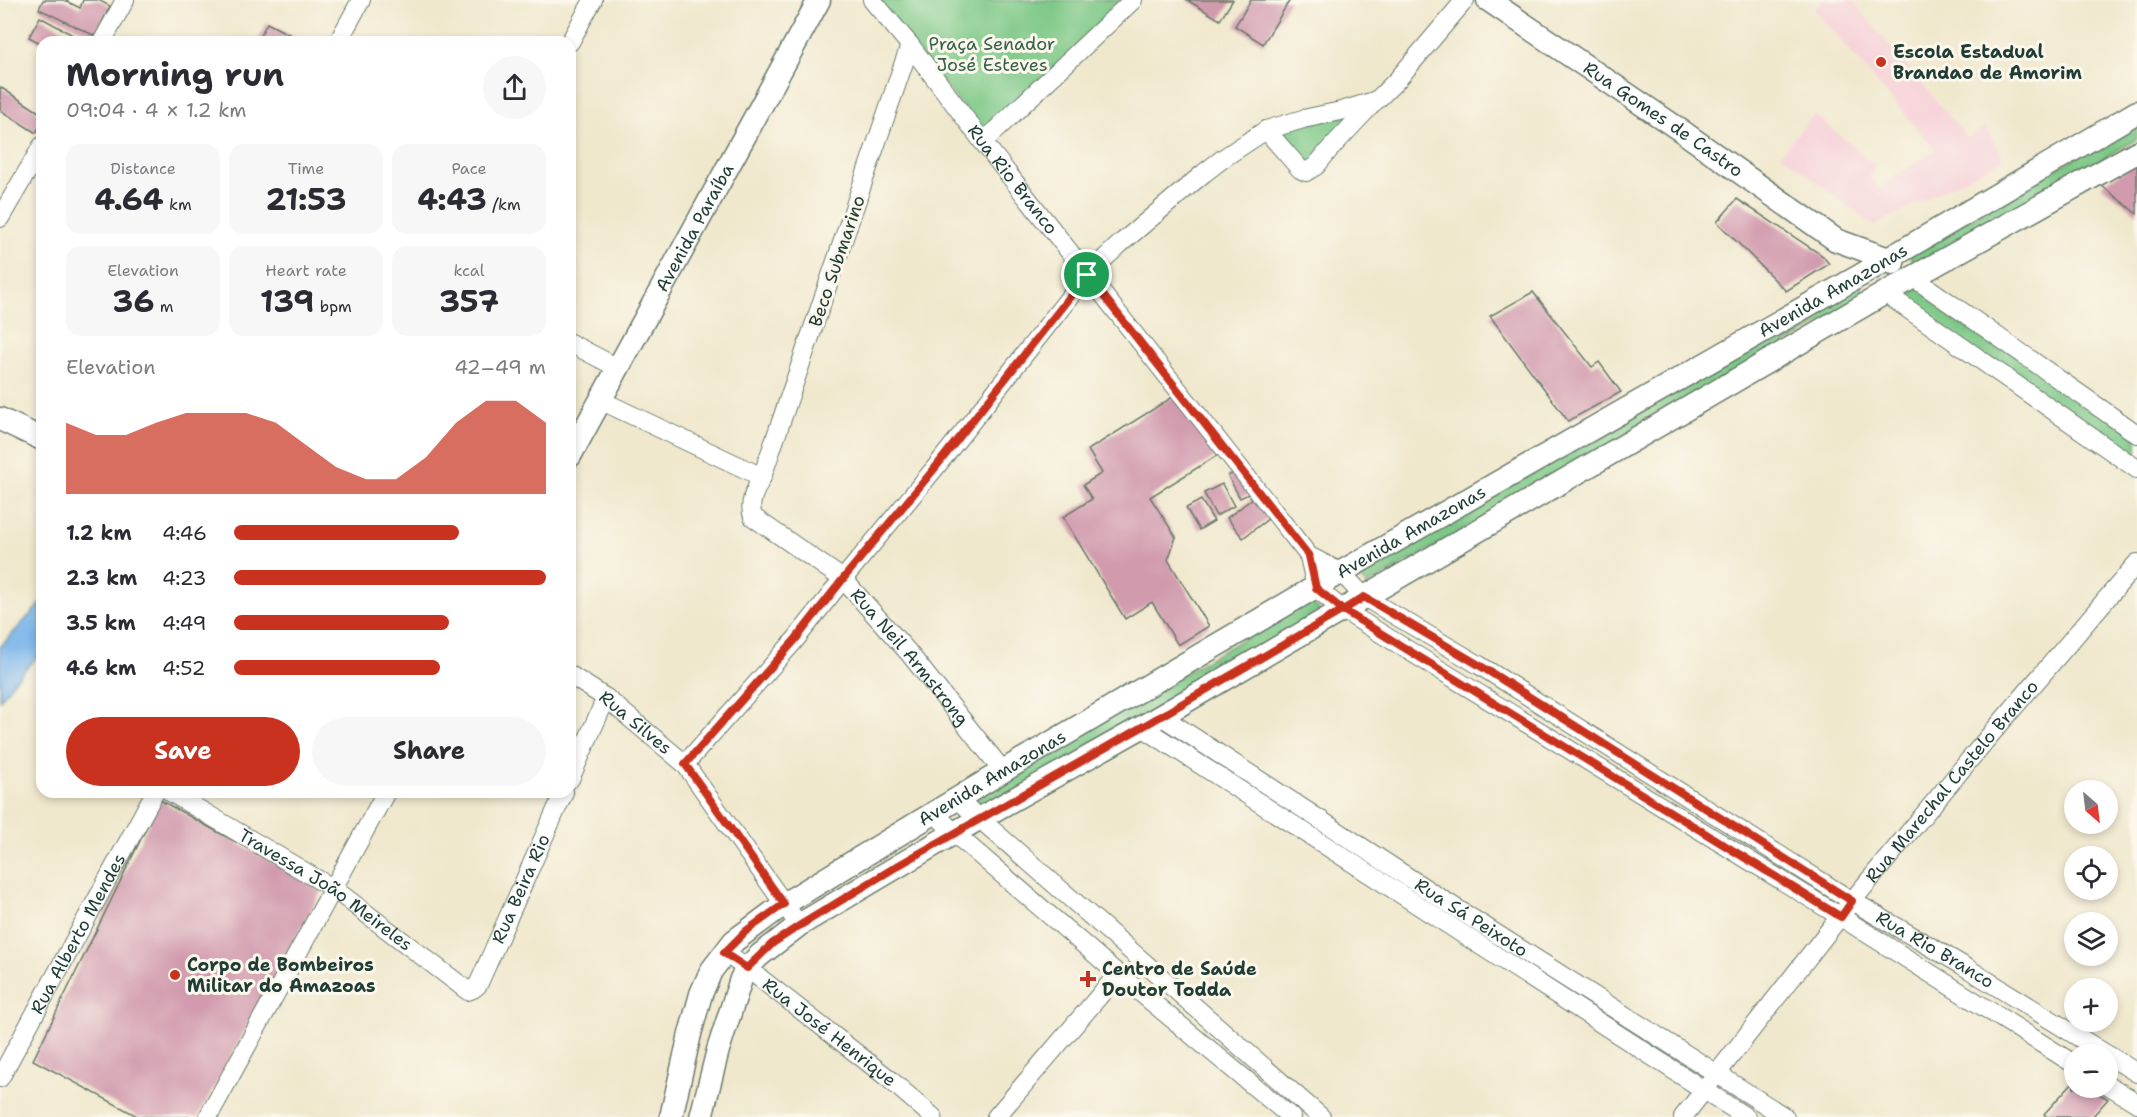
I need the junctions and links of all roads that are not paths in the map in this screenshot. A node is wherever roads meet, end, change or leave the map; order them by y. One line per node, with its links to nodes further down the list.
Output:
1 (125, 0): 9 (street)
2 (361, 0): 10 (street)
3 (593, 0): 11 (street)
4 (819, 0): 27 (street, Avenida Paraíba)
5 (872, 0): 12 (street, Rua Rio Branco)
6 (1134, 0): 16 (street)
7 (1465, 0): 13 (street)
8 (1488, 0): 20 (street, Rua Gomes de Castro)
9 (105, 36)
10 (341, 36)
11 (573, 36)
12 (910, 45): 16 (street, Rua Rio Branco); 34 (street, Beco Submarino)
13 (1377, 100): 15 (street); 15 (street)
14 (2137, 112): 21 (street, Avenida Amazonas)
15 (1266, 130): 22 (street)
16 (983, 142): 22 (street, Rua Rio Branco)
17 (2137, 152): 24 (street, Avenida Amazonas)
18 (36, 156): 19 (street)
19 (0, 218)
20 (1836, 240): 21 (street, Rua Gomes de Castro); 23 (street, Rua Gomes de Castro)
21 (1886, 258): 23 (street, Avenida Amazonas); 24 (street, Rua Gomes de Castro)
22 (1087, 275): 35 (street, Rua Rio Branco); 38 (street)
23 (1861, 275): 25 (street, Rua Gomes de Castro); 37 (street, Avenida Amazonas)
24 (1914, 278): 25 (street, Avenida Amazonas); 30 (street, Rua Gomes de Castro)
25 (1885, 293): 33 (street, Rua Gomes de Castro); 40 (street, Avenida Amazonas)
26 (576, 346): 27 (street)
27 (618, 368): 28 (street, Avenida Paraíba)
28 (600, 400): 32 (street, Avenida Paraíba); 34 (street)
29 (0, 419): 31 (street)
30 (2137, 434)
31 (36, 435)
32 (576, 445)
33 (2137, 469)
34 (762, 477): 38 (street, Rua Neil Armstrong)
35 (1309, 556): 37 (street, Rua Rio Branco); 39 (street, Rua Rio Branco)
36 (2137, 563): 57 (street, Rua Marechal Castelo Branco)
37 (1342, 573): 39 (street, Avenida Amazonas); 40 (street, Rua Rio Branco)
38 (843, 579): 45 (street); 47 (street, Rua Neil Armstrong)
39 (1316, 588): 41 (street, Rua Rio Branco); 47 (street, Avenida Amazonas)
40 (1364, 597): 41 (street, Avenida Amazonas); 57 (street, Rua Rio Branco)
41 (1343, 610): 44 (street, Avenida Amazonas); 59 (street, Rua Rio Branco)
42 (576, 679): 43 (street, Rua Silves)
43 (606, 698): 45 (street, Rua Silves); 46 (street)
44 (1151, 722): 54 (street, Avenida Amazonas); 69 (street, Rua Sá Peixoto); 71 (street, Rua Sá Peixoto)
45 (685, 764): 58 (street, Rua Silves)
46 (576, 766)
47 (1003, 771): 52 (street, Avenida Amazonas)
48 (152, 798): 70 (street, Rua Alberto Mendes)
49 (180, 798): 56 (street, Travessa João Meireles)
50 (383, 798): 56 (street)
51 (561, 798): 64 (street, Rua Beira Rio)
52 (957, 799): 53 (street, Avenida Amazonas); 54 (street)
53 (934, 813): 55 (street); 58 (street, Avenida Amazonas)
54 (979, 819): 55 (street, Avenida Amazonas); 73 (street)
55 (954, 833): 60 (street, Avenida Amazonas); 63 (street)
56 (334, 889): 64 (street, Travessa João Meireles); 76 (street)
57 (1852, 901): 59 (street, Rua Marechal Castelo Branco); 65 (street, Rua Rio Branco)
58 (784, 904): 60 (street, Rua Silves); 61 (street, Avenida Amazonas)
59 (1841, 917): 66 (street, Rua Rio Branco); 69 (street, Rua Marechal Castelo Branco)
60 (799, 926): 62 (street, Avenida Amazonas)
61 (724, 953): 62 (street, Rua José Henrique); 77 (street, Avenida Amazonas)
62 (747, 968): 78 (street, Avenida Amazonas); 79 (street, Rua José Henrique)
63 (1118, 974): 75 (street); 80 (street)
64 (478, 985)
65 (2089, 1044)
66 (2064, 1058)
67 (2118, 1062): 68 (street, Rua Rio Branco)
68 (2137, 1074)
69 (1718, 1075): 71 (street, Rua Marechal Castelo Branco); 84 (street, Rua Sá Peixoto)
70 (0, 1078)
71 (1705, 1090): 82 (street, Rua Marechal Castelo Branco); 83 (street, Rua Sá Peixoto)
72 (2118, 1091): 74 (street)
73 (1301, 1100): 75 (street); 81 (street)
74 (2137, 1103)
75 (1290, 1115)
76 (208, 1117)
77 (671, 1117)
78 (701, 1117)
79 (933, 1117)
80 (996, 1117)
81 (1321, 1117)
82 (1683, 1117)
83 (1746, 1117)
84 (1785, 1117)

